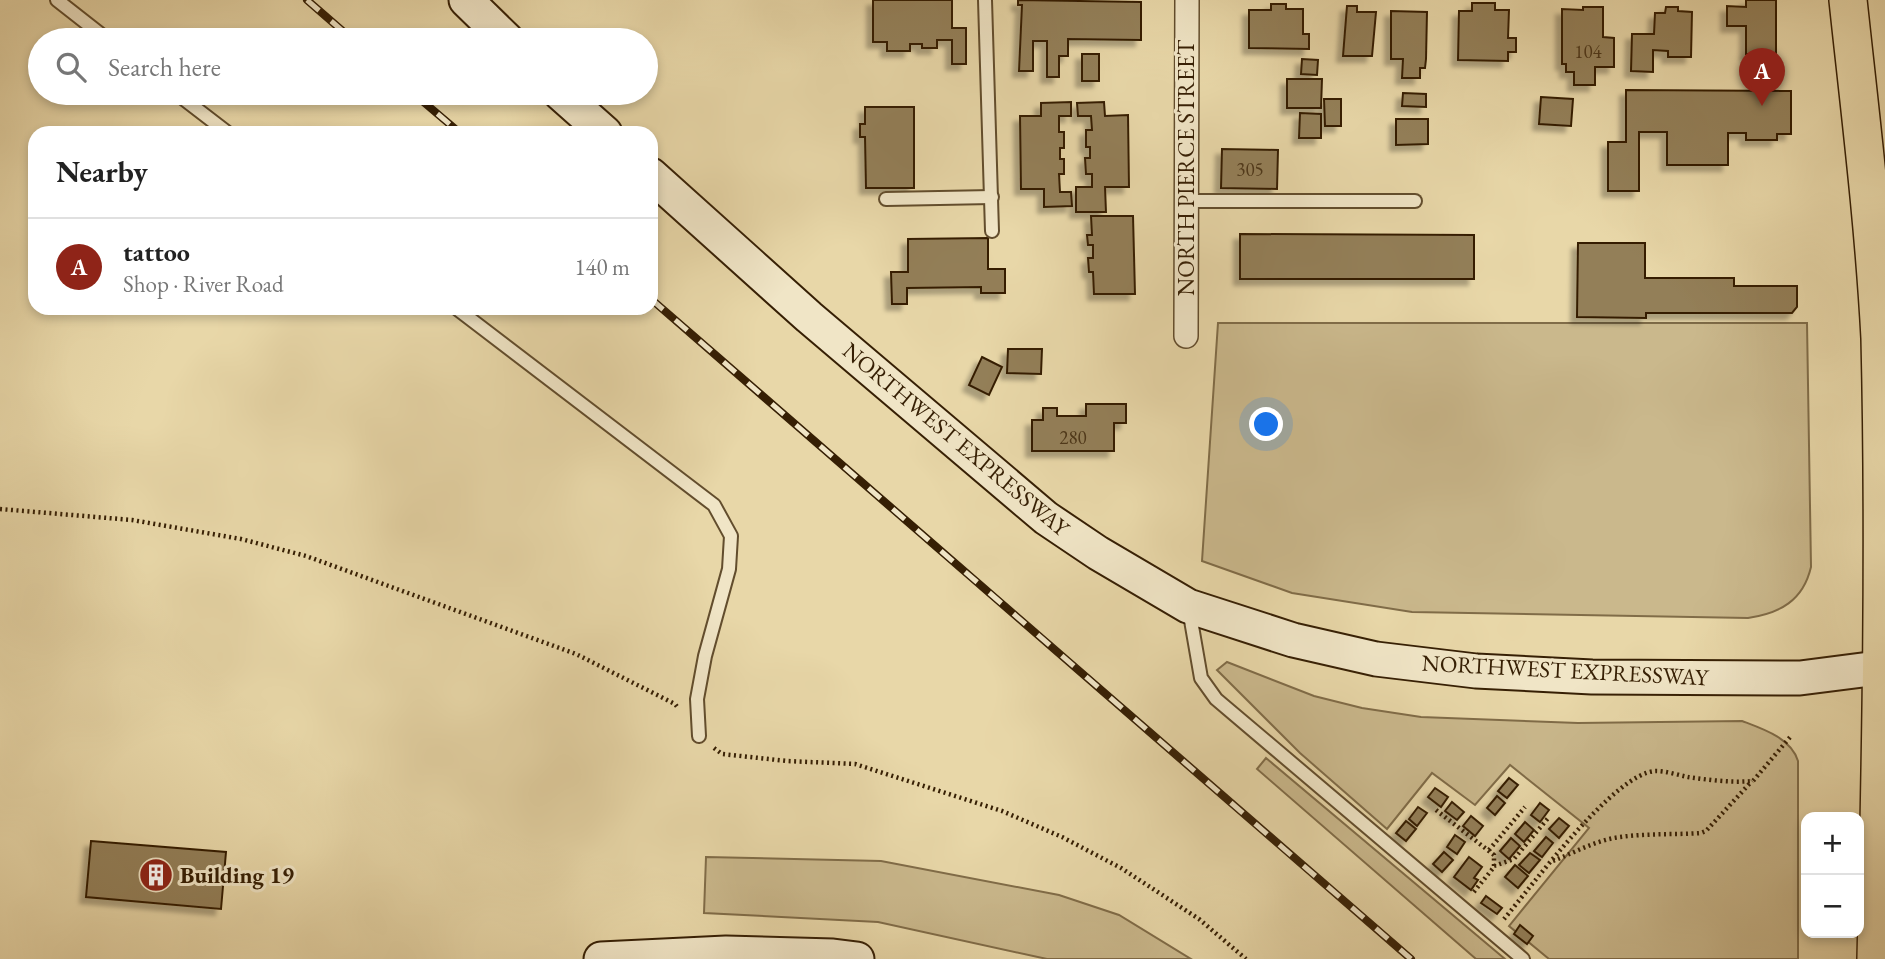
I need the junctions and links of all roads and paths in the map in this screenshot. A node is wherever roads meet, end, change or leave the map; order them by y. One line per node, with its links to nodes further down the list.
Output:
1 (57, 0): 6 (lane)
2 (466, 0): 7 (main road)
3 (985, 0): 13 (lane)
4 (1187, 0): 15 (street, NORTH PIERCE STREET)
5 (1849, 0): 20 (main road)
6 (93, 28)
7 (495, 28)
8 (192, 105): 10 (lane)
9 (574, 105): 11 (main road)
10 (219, 126)
11 (597, 126)
12 (658, 181): 22 (main road, NORTHWEST EXPRESSWAY)
13 (992, 197): 14 (lane); 17 (lane)
14 (886, 199)
15 (1186, 201): 16 (lane); 19 (street, NORTH PIERCE STREET)
16 (1415, 201)
17 (992, 231)
18 (465, 315): 24 (lane)
19 (1186, 336)
20 (1882, 337): 23 (main road)
21 (0, 509): 24 (path)
22 (1188, 606): 23 (main road, NORTHWEST EXPRESSWAY); 33 (lane)
23 (1884, 667): 39 (main road)
24 (699, 736): 37 (path)
25 (1791, 736): 26 (path)
26 (1753, 781): 31 (path); 31 (path)
27 (1525, 807): 30 (path)
28 (1436, 810): 30 (path)
29 (1549, 817): 32 (path)
30 (1489, 850): 32 (path)
31 (1552, 862): 34 (path)
32 (1494, 867): 33 (path)
33 (1462, 907): 34 (lane)
34 (1492, 933): 38 (lane)
35 (601, 959): 36 (main road)
36 (857, 959)
37 (1246, 959)
38 (1523, 959)
39 (1876, 959)

